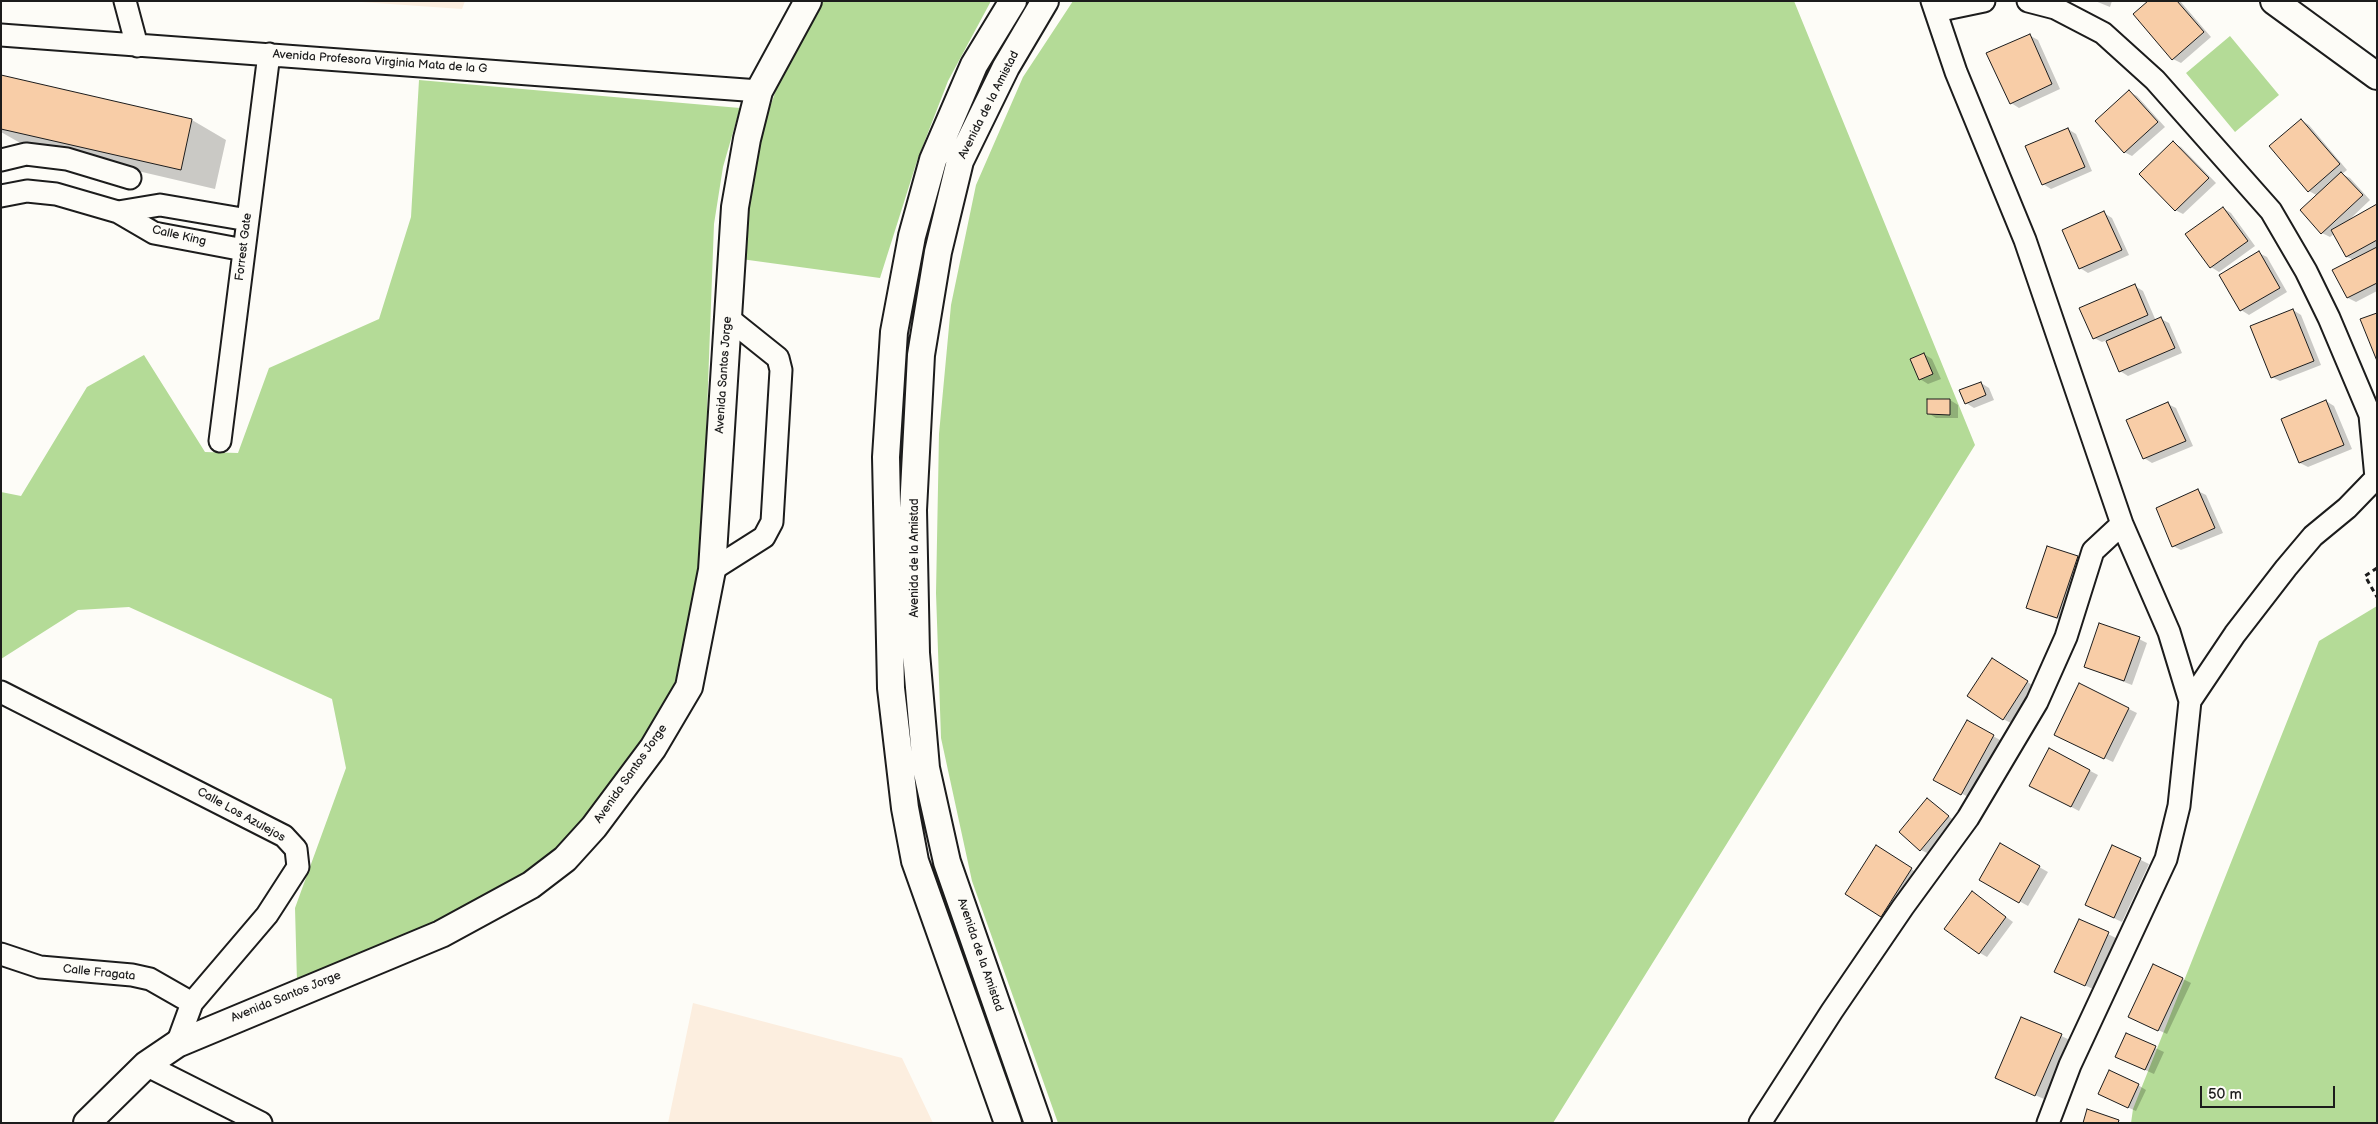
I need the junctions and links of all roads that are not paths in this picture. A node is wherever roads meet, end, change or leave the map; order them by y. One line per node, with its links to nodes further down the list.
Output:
1 (125, 1): 10 (street)
2 (808, 1): 13 (main road, Avenida Santos Jorge)
3 (1013, 1): 35 (main road, Avenida de la Amistad)
4 (1045, 1): 36 (main road, Avenida de la Amistad)
5 (1984, 1): 8 (street)
6 (2028, 1): 24 (street)
7 (2274, 1): 12 (main road)
8 (1934, 6): 25 (street)
9 (1, 36): 10 (street, Avenida Profesora Virginia Mata de la G)
10 (137, 46): 11 (street, Avenida Profesora Virginia Mata de la G)
11 (269, 54): 13 (street, Avenida Profesora Virginia Mata de la G); 20 (street, Forrest Gate)
12 (2377, 76)
13 (759, 91): 22 (main road, Avenida Santos Jorge)
14 (26, 154): 15 (street); 16 (street); 17 (street)
15 (1, 160)
16 (130, 178)
17 (26, 191): 18 (street, Calle King); 19 (street, Calle King)
18 (1, 196)
19 (118, 212): 20 (street, Calle King); 21 (street, Calle King)
20 (248, 220): 21 (street, Forrest Gate)
21 (244, 250): 23 (street, Forrest Gate)
22 (728, 318): 26 (main road, Avenida Santos Jorge); 26 (street)
23 (220, 441)
24 (2377, 478): 28 (street)
25 (2122, 524): 28 (street); 37 (street)
26 (712, 570): 31 (main road, Avenida Santos Jorge)
27 (1, 692): 30 (street, Calle Los Azulejos)
28 (2190, 701): 38 (street)
29 (1, 954): 30 (street, Calle Fragata)
30 (192, 1003): 31 (street, Calle Los Azulejos)
31 (177, 1044): 32 (main road, Avenida Santos Jorge)
32 (146, 1065): 33 (main road, Avenida Santos Jorge); 34 (street)
33 (87, 1123)
34 (261, 1123)
35 (1008, 1123)
36 (1038, 1123)
37 (1760, 1123)
38 (2048, 1123)

